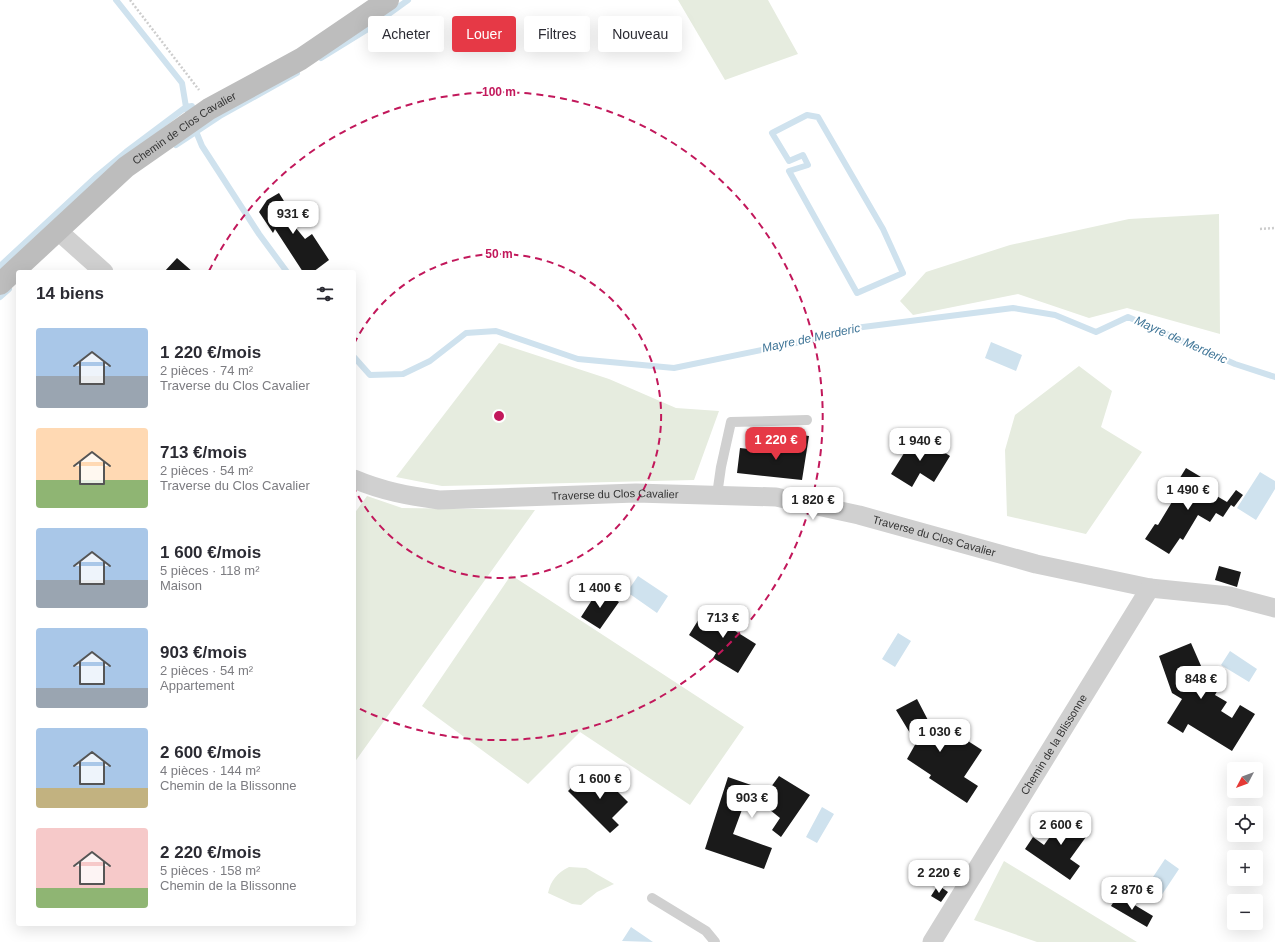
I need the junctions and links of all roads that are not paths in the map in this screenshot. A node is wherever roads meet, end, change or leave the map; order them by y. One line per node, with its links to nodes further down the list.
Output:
1 (388, 0): 2 (street, Chemin de Clos Cavalier)
2 (57, 230): 3 (street); 4 (street, Chemin de Clos Cavalier)
3 (102, 270)
4 (0, 284)
5 (807, 420): 7 (lane)
6 (356, 480): 7 (street, Traverse du Clos Cavalier)
7 (717, 495): 8 (street, Traverse du Clos Cavalier)
8 (1150, 588): 9 (street, Traverse du Clos Cavalier); 12 (street, Chemin de la Blissonne)
9 (1275, 608)
10 (652, 898): 11 (lane)
11 (715, 942)
12 (932, 942)

